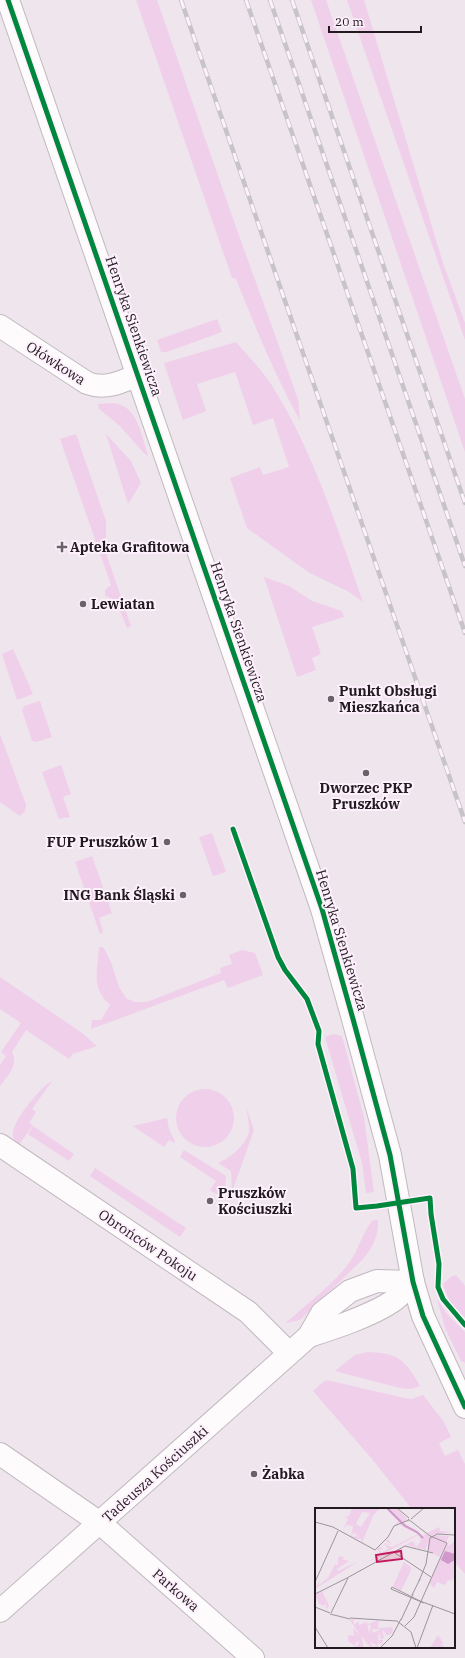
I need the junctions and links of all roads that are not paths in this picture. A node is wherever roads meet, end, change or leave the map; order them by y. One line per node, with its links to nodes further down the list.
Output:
1 (8, 0): 3 (street, Henryka Sienkiewicza)
2 (0, 326): 3 (street, Ołówkowa)
3 (138, 375): 5 (street, Henryka Sienkiewicza)
4 (0, 1145): 7 (street, Obrońców Pokoju)
5 (413, 1282): 6 (street, Tadeusza Kościuszki); 6 (street, Tadeusza Kościuszki); 8 (street, Henryka Sienkiewicza)
6 (309, 1336): 7 (street, Tadeusza Kościuszki)
7 (289, 1353): 10 (street, Tadeusza Kościuszki)
8 (465, 1407)
9 (0, 1454): 10 (street, Parkowa)
10 (100, 1523): 11 (street, Tadeusza Kościuszki); 12 (street, Parkowa)
11 (0, 1611)
12 (252, 1658)

